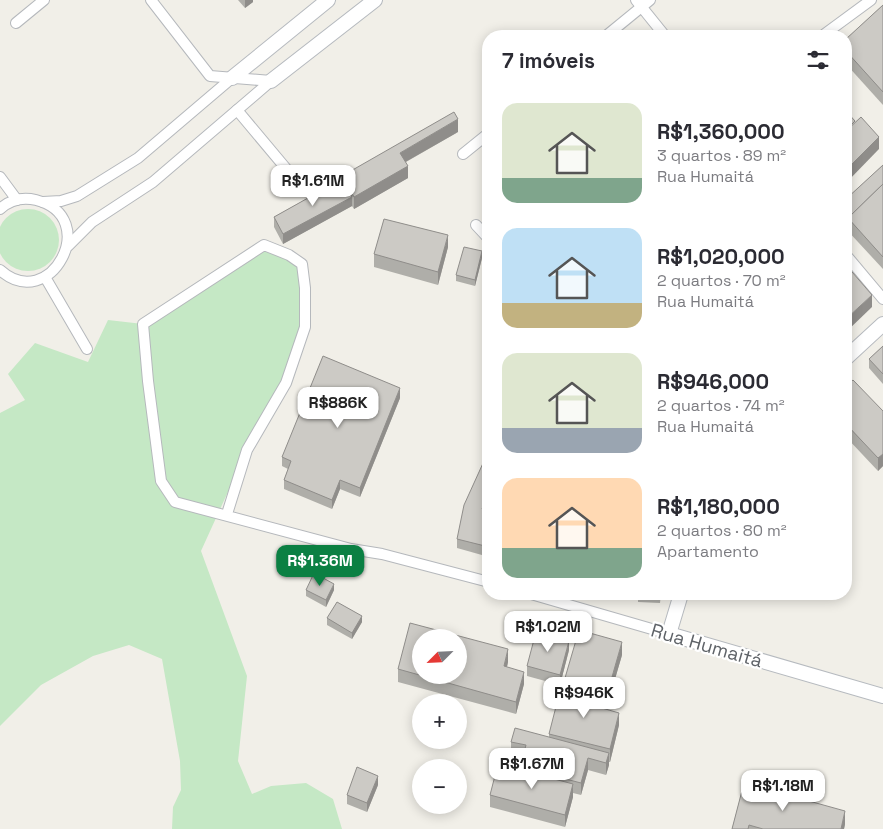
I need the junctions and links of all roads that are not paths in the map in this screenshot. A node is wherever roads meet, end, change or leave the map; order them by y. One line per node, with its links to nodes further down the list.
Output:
1 (44, 0): 8 (street)
2 (151, 0): 12 (street)
3 (328, 0): 12 (street)
4 (375, 0): 13 (street)
5 (650, 0): 7 (street)
6 (871, 0): 11 (street)
7 (639, 3): 9 (street); 10 (street)
8 (16, 23)
9 (612, 30)
10 (660, 30)
11 (830, 30)
12 (232, 78): 13 (street); 20 (street)
13 (271, 81): 14 (street)
14 (237, 110): 18 (street); 24 (street)
15 (482, 139): 16 (street)
16 (463, 154)
17 (0, 177): 19 (street)
18 (304, 190)
19 (17, 200): 20 (street); 21 (street)
20 (43, 202): 24 (street)
21 (0, 209)
22 (476, 225): 23 (street)
23 (482, 232)
24 (68, 246): 27 (street)
25 (852, 262): 28 (street)
26 (2, 274): 27 (street)
27 (45, 277): 30 (street)
28 (883, 299)
29 (883, 324): 31 (street)
30 (87, 349)
31 (852, 352)
32 (227, 514): 32 (street); 33 (street)
33 (482, 580)
34 (552, 600): 36 (street, Rua Humaitá)
35 (679, 600): 36 (street)
36 (669, 634): 37 (street, Rua Humaitá)
37 (883, 696)

